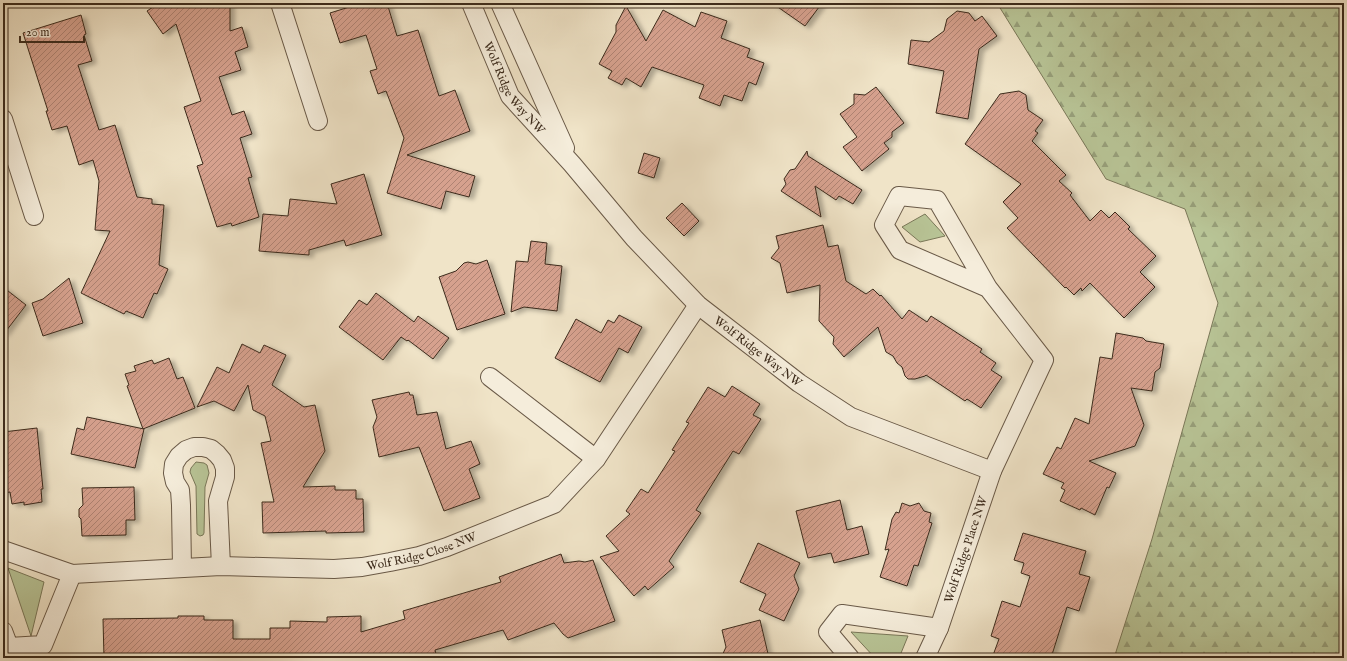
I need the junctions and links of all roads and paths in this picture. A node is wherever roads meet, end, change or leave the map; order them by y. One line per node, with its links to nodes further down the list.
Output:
1 (280, 3): 5 (street)
2 (471, 3): 6 (street, Wolf Ridge Way NW)
3 (500, 3): 6 (street, Wolf Ridge Way NW)
4 (3, 119): 7 (street)
5 (318, 121)
6 (572, 164): 9 (street, Wolf Ridge Way NW)
7 (34, 216)
8 (988, 288): 8 (street); 12 (street, Wolf Ridge Place NW)
9 (698, 305): 11 (street, Wolf Ridge Close NW); 12 (street, Wolf Ridge Way NW)
10 (490, 377): 11 (street)
11 (596, 458): 14 (street, Wolf Ridge Close NW)
12 (992, 471): 17 (street, Wolf Ridge Place NW)
13 (3, 550): 16 (street, Wolf Ridge Close NW)
14 (221, 566): 15 (street, Wolf Ridge Close NW); 15 (street)
15 (182, 568): 16 (street, Wolf Ridge Close NW)
16 (72, 574): 18 (street)
17 (939, 628): 19 (street); 20 (street, Wolf Ridge Place NW)
18 (3, 631)
19 (850, 658)
20 (925, 658)

